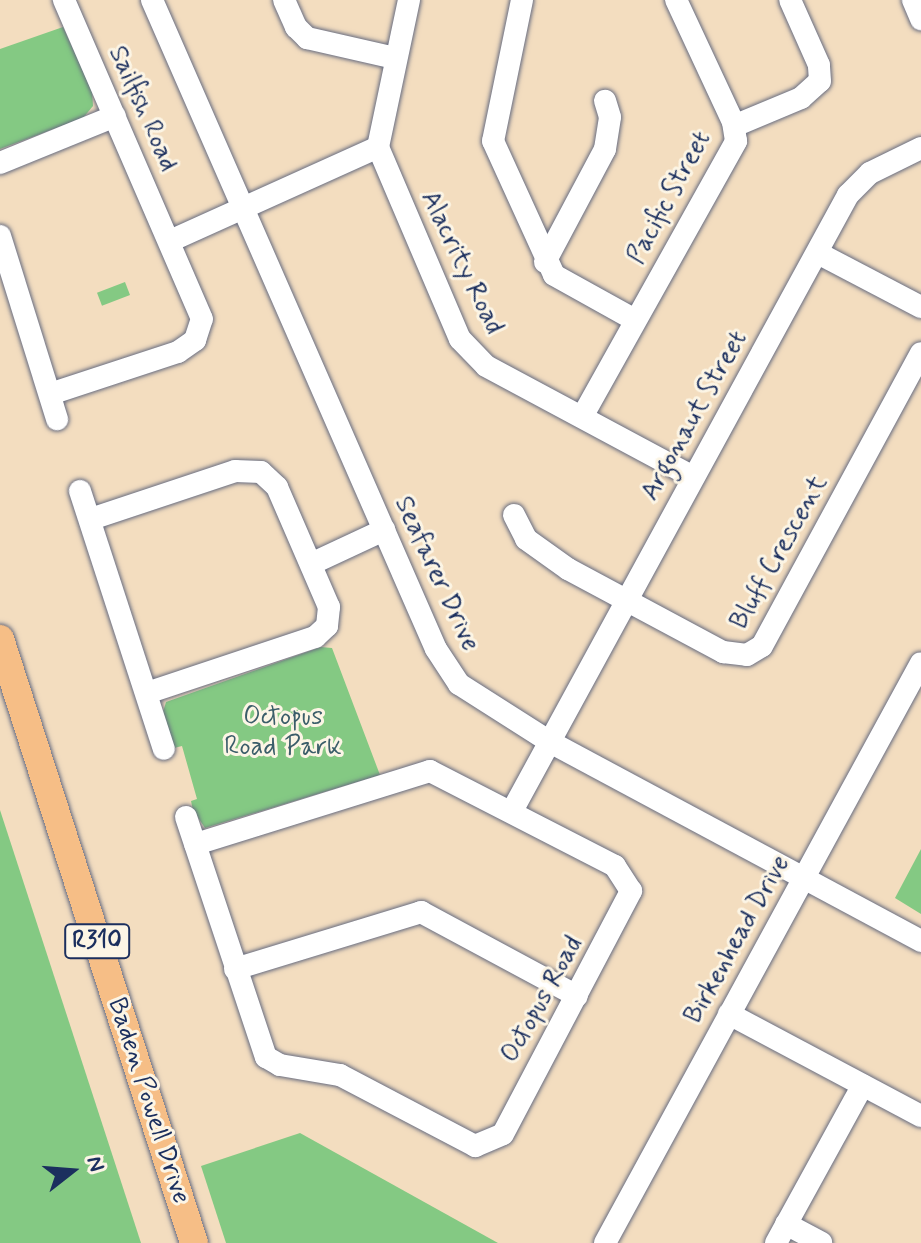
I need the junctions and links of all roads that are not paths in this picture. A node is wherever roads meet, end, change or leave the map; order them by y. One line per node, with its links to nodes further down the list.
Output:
1 (64, 0): 12 (street, Sailfish Road)
2 (152, 0): 17 (street, Seafarer Drive)
3 (284, 0): 10 (street)
4 (409, 0): 10 (street)
5 (522, 0): 21 (street)
6 (676, 0): 13 (street, Pacific Street)
7 (790, 0): 13 (street)
8 (913, 0): 9 (street)
9 (921, 19)
10 (395, 58): 14 (street)
11 (605, 101): 21 (street)
12 (115, 116): 16 (street); 19 (street, Sailfish Road)
13 (734, 126): 23 (street, Pacific Street)
14 (378, 147): 17 (street); 26 (street, Alacrity Road)
15 (921, 148): 20 (street, Argonaut Street)
16 (0, 163)
17 (243, 206): 19 (street); 32 (street, Seafarer Drive)
18 (0, 236): 25 (street)
19 (170, 241): 25 (street, Sailfish Road)
20 (818, 253): 22 (street); 28 (street, Argonaut Street)
21 (545, 262): 23 (street)
22 (921, 307)
23 (635, 320): 26 (street, Pacific Street)
24 (921, 353): 34 (street, Bluff Crescent)
25 (50, 394): 27 (street)
26 (582, 417): 28 (street, Alacrity Road)
27 (57, 419)
28 (693, 477): 34 (street, Argonaut Street)
29 (80, 491): 31 (street)
30 (514, 515): 34 (street)
31 (91, 519): 33 (street); 37 (street)
32 (384, 530): 33 (street); 38 (street, Seafarer Drive)
33 (311, 564): 37 (street)
34 (626, 599): 38 (street, Argonaut Street)
35 (0, 639): 51 (main road, Baden Powell Drive / R310)
36 (921, 663): 43 (street, Birkenhead Drive)
37 (147, 693): 39 (street)
38 (550, 742): 40 (street, Argonaut Street); 43 (street, Seafarer Drive)
39 (164, 749)
40 (512, 811): 42 (street, Octopus Road); 46 (street, Octopus Road)
41 (186, 817): 42 (street, Octopus Road)
42 (195, 844): 45 (street, Octopus Road)
43 (804, 877): 44 (street, Seafarer Drive); 47 (street, Birkenhead Drive)
44 (921, 941)
45 (235, 969): 46 (street); 46 (street, Octopus Road)
46 (577, 996)
47 (729, 1014): 48 (street); 52 (street, Birkenhead Drive)
48 (863, 1085): 49 (street); 50 (street)
49 (921, 1116)
50 (781, 1234): 53 (street)
51 (194, 1243)
52 (605, 1243)
53 (821, 1243)

